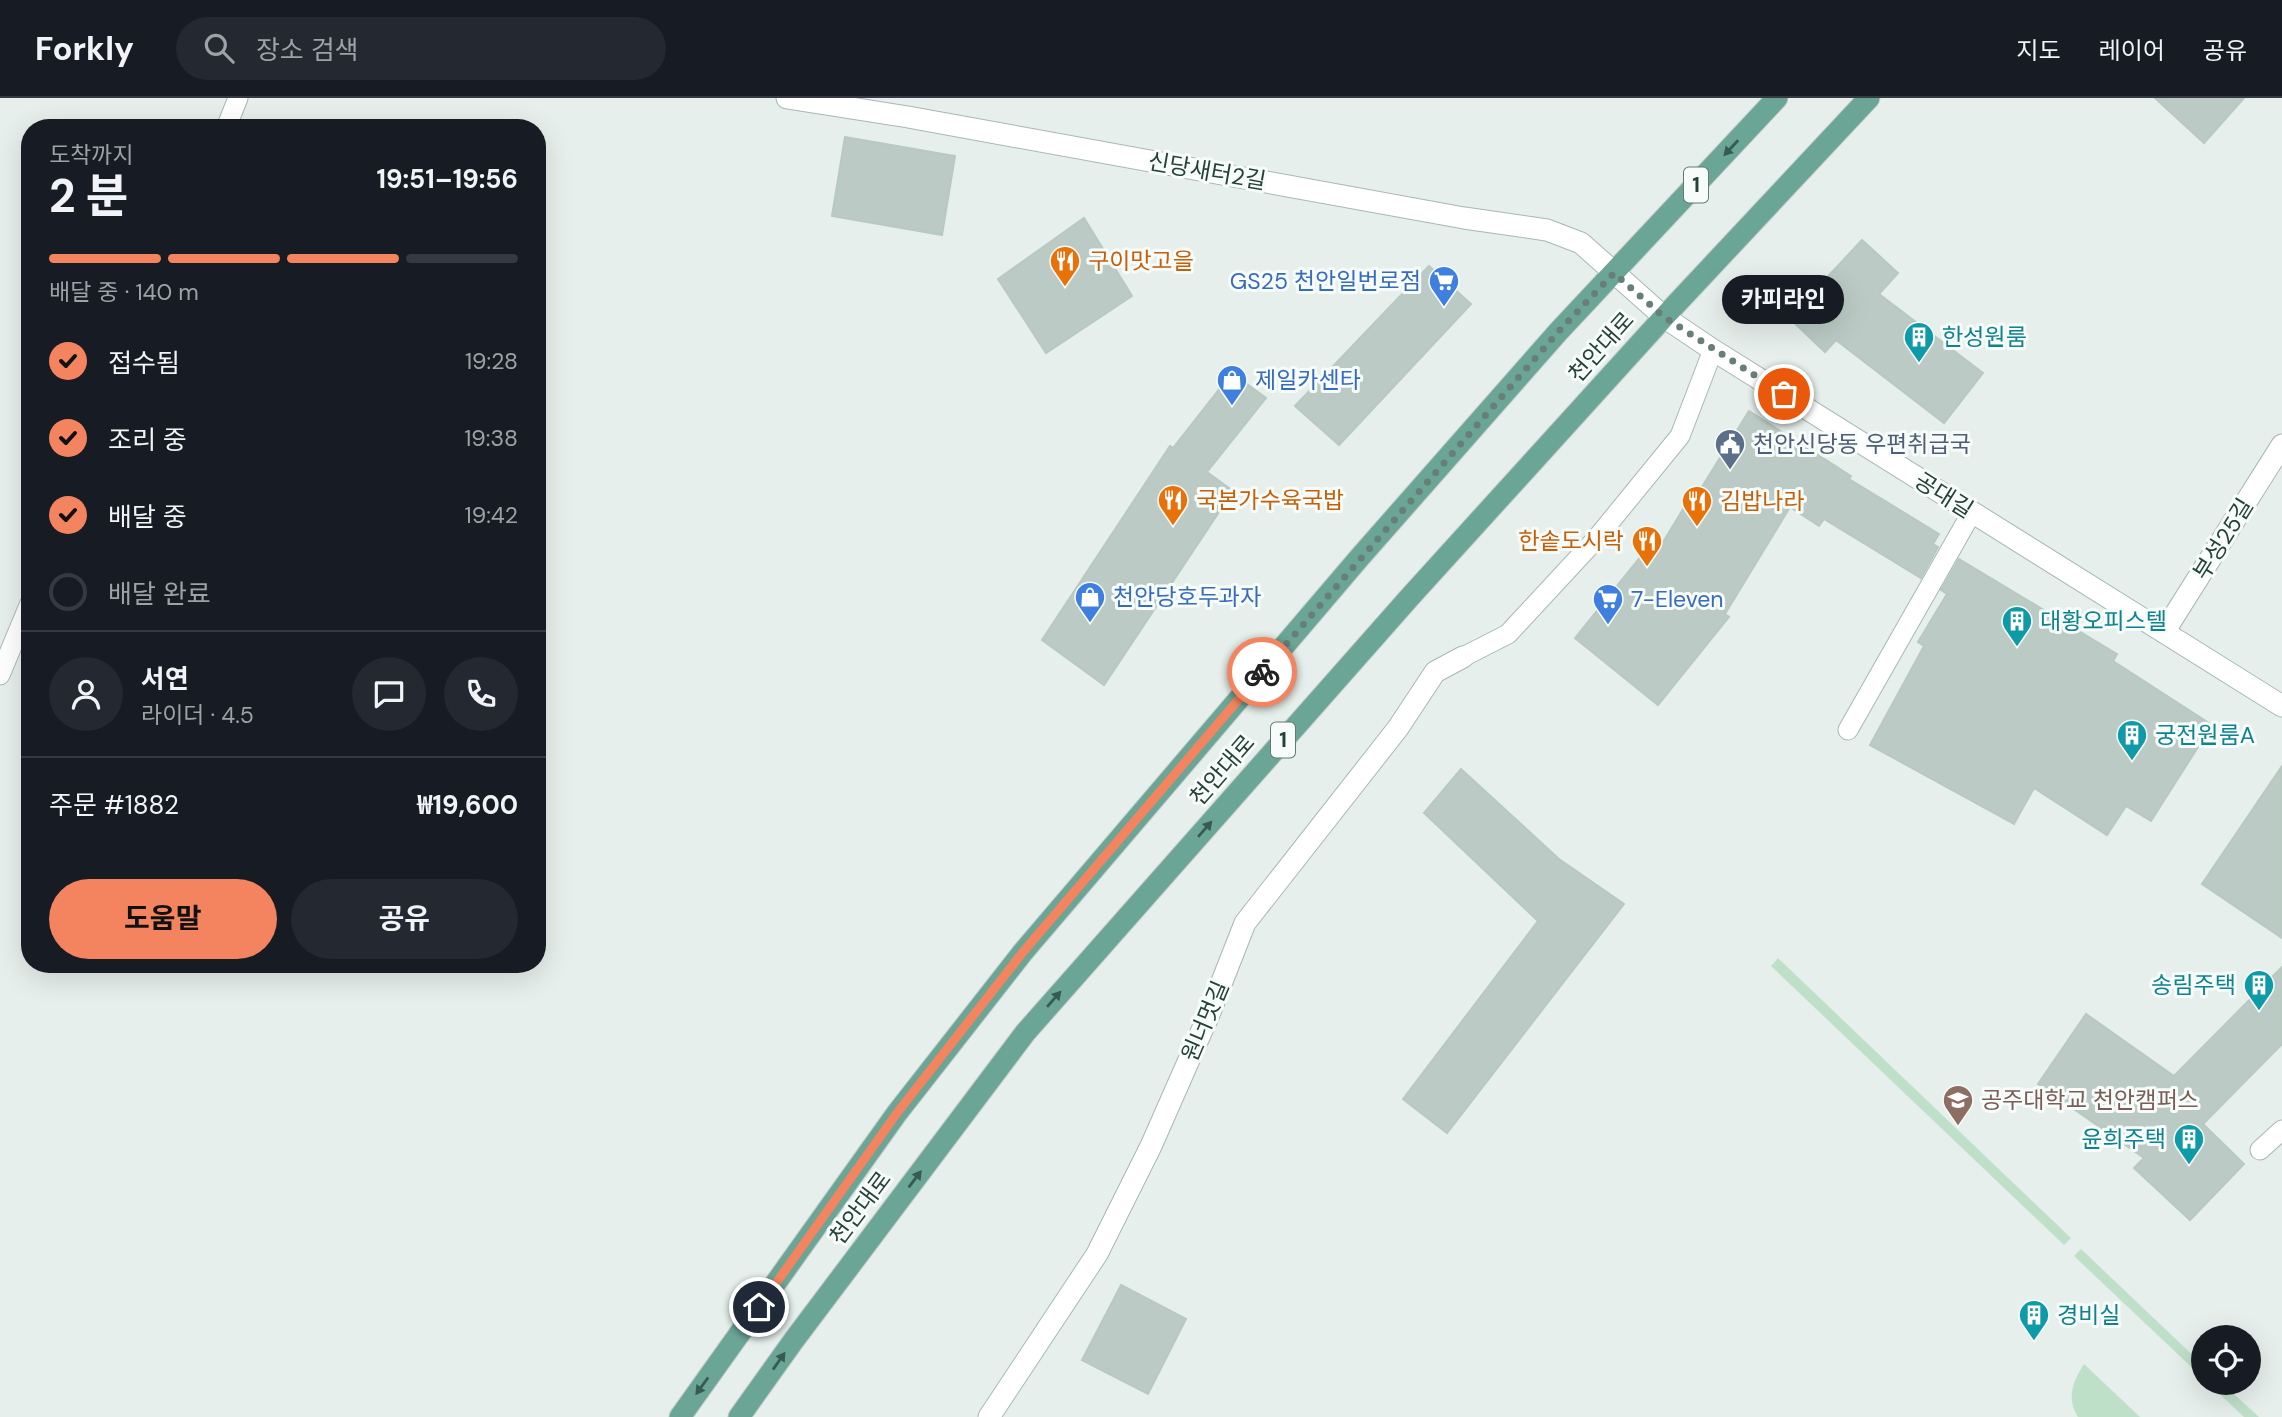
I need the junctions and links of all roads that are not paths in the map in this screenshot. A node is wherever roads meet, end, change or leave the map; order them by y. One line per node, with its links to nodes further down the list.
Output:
1 (238, 98): 5 (lane)
2 (787, 98): 6 (street, 신당새터2길)
3 (1777, 98): 6 (main road, 천안대로 / 1, one-way to 6)
4 (1869, 98): 7 (main road, 천안대로 / 1)
5 (230, 119)
6 (1614, 273): 7 (street, 공대길); 19 (main road, 천안대로 / 1, one-way to 19)
7 (1664, 317): 8 (street, 공대길); 20 (main road, 천안대로 / 1, one-way to 7)
8 (1713, 350): 10 (street, 공대길); 13 (lane)
9 (2282, 446): 12 (street, 부성25길)
10 (1972, 512): 12 (street, 공대길); 16 (lane)
11 (21, 625): 14 (lane)
12 (2164, 632): 15 (street, 공대길)
13 (1463, 657): 21 (street, 원너멋길)
14 (0, 675)
15 (2282, 706)
16 (1848, 730)
17 (2282, 1130): 18 (lane)
18 (2260, 1150)
19 (680, 1417)
20 (740, 1417)
21 (989, 1417)

